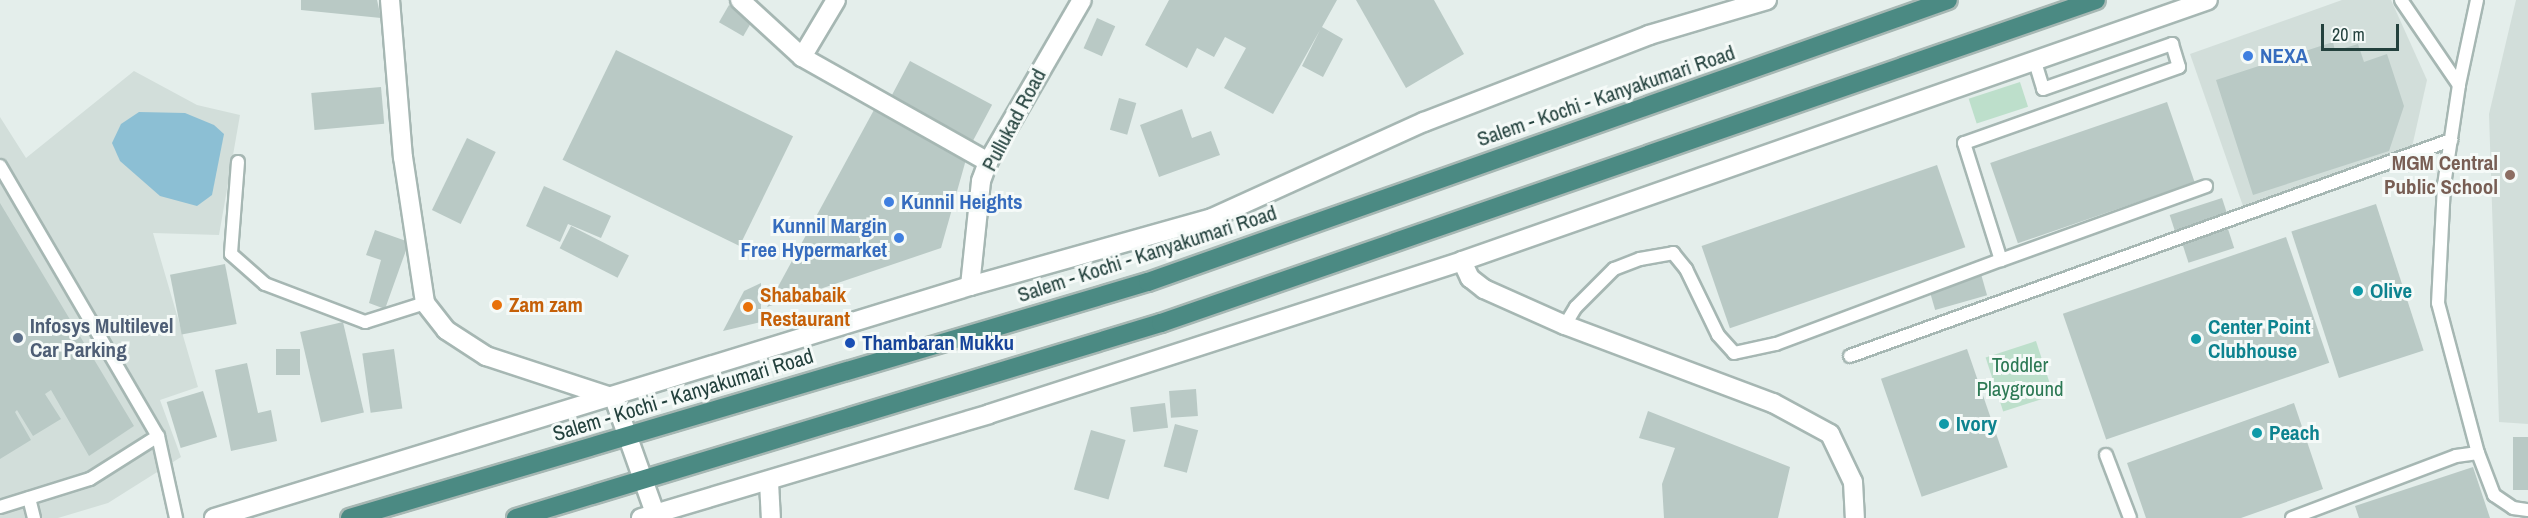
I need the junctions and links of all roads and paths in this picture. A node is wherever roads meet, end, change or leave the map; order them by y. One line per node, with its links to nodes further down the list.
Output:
1 (390, 0): 22 (street)
2 (740, 0): 11 (street)
3 (836, 0): 11 (street)
4 (1082, 0): 16 (street, Pullukad Road)
5 (1767, 0): 21 (street)
6 (1948, 0): 26 (highway, Salem - Kochi - Kanyakumari Road)
7 (2096, 0): 30 (highway)
8 (2208, 0): 12 (street)
9 (2401, 0): 13 (lane)
10 (2477, 0): 13 (lane)
11 (802, 57): 16 (street)
12 (2035, 62): 19 (lane); 20 (street)
13 (2458, 85): 14 (lane)
14 (2451, 140): 24 (lane); 28 (lane)
15 (238, 162): 22 (lane)
16 (988, 162): 21 (street, Pullukad Road)
17 (0, 166): 27 (lane)
18 (2206, 186): 19 (lane)
19 (2001, 260): 23 (lane)
20 (1462, 261): 23 (street); 31 (street)
21 (970, 286): 25 (street)
22 (425, 303): 25 (street)
23 (1565, 325): 42 (street)
24 (1850, 356)
25 (614, 398): 26 (street); 38 (street)
26 (628, 435): 30 (street); 39 (highway, Salem - Kochi - Kanyakumari Road)
27 (159, 436): 32 (lane); 37 (lane)
28 (2478, 453): 34 (lane); 44 (lane)
29 (2106, 455): 43 (lane)
30 (644, 479): 35 (street); 40 (highway)
31 (768, 482): 35 (street); 41 (street)
32 (29, 498): 33 (lane); 36 (lane)
33 (0, 507)
34 (2528, 510)
35 (648, 516)
36 (34, 518)
37 (176, 518)
38 (214, 518)
39 (350, 518)
40 (516, 518)
41 (771, 518)
42 (1856, 518)
43 (2130, 518)
44 (2292, 518)

